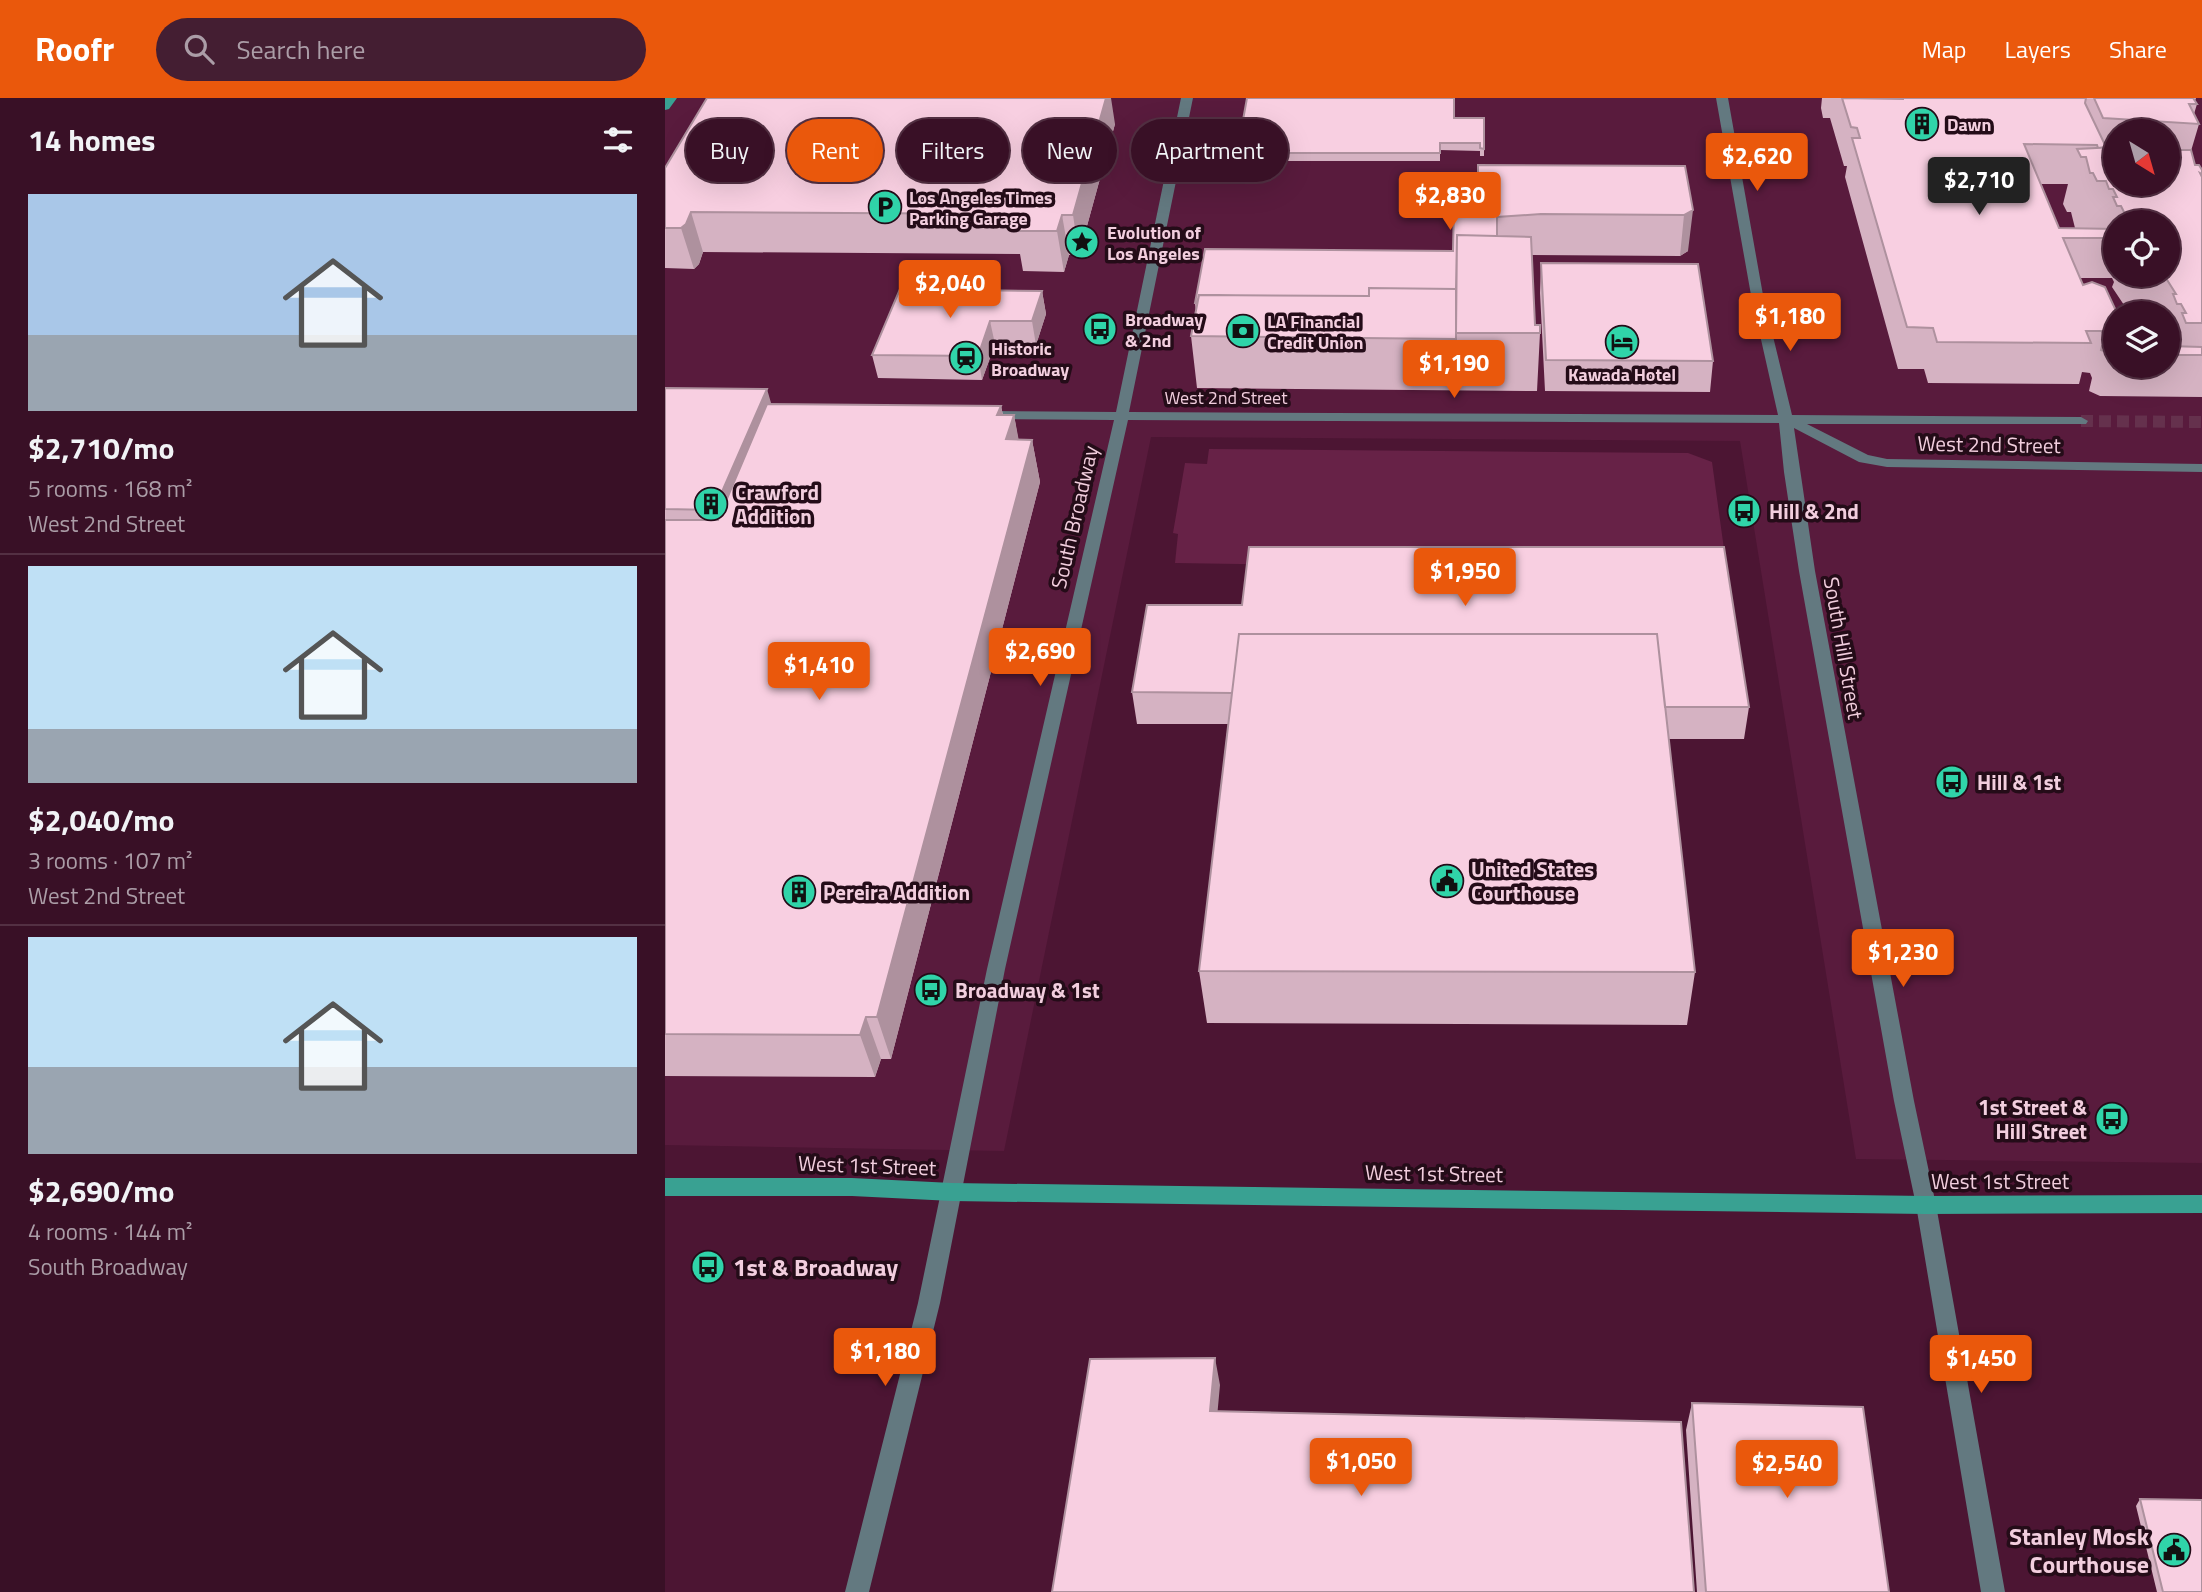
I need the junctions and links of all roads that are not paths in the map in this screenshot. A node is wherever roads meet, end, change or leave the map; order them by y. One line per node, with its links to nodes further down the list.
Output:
1 (671, 98): 4 (main road)
2 (1187, 98): 6 (main road, South Broadway)
3 (1722, 98): 7 (main road, South Hill Street)
4 (665, 107)
5 (980, 415): 6 (main road, West 2nd Street)
6 (1122, 416): 7 (main road, West 2nd Street); 11 (main road, South Broadway)
7 (1786, 419): 8 (main road, West 2nd Street); 9 (main road, West 2nd Street); 13 (main road, South Hill Street)
8 (2081, 421)
9 (2202, 468)
10 (665, 1187): 11 (main road, West 1st Street)
11 (952, 1192): 13 (main road, West 1st Street); 14 (main road, South Broadway)
12 (2202, 1204): 13 (main road, West 1st Street)
13 (1926, 1205): 15 (main road, South Hill Street)
14 (857, 1592)
15 (1993, 1592)

